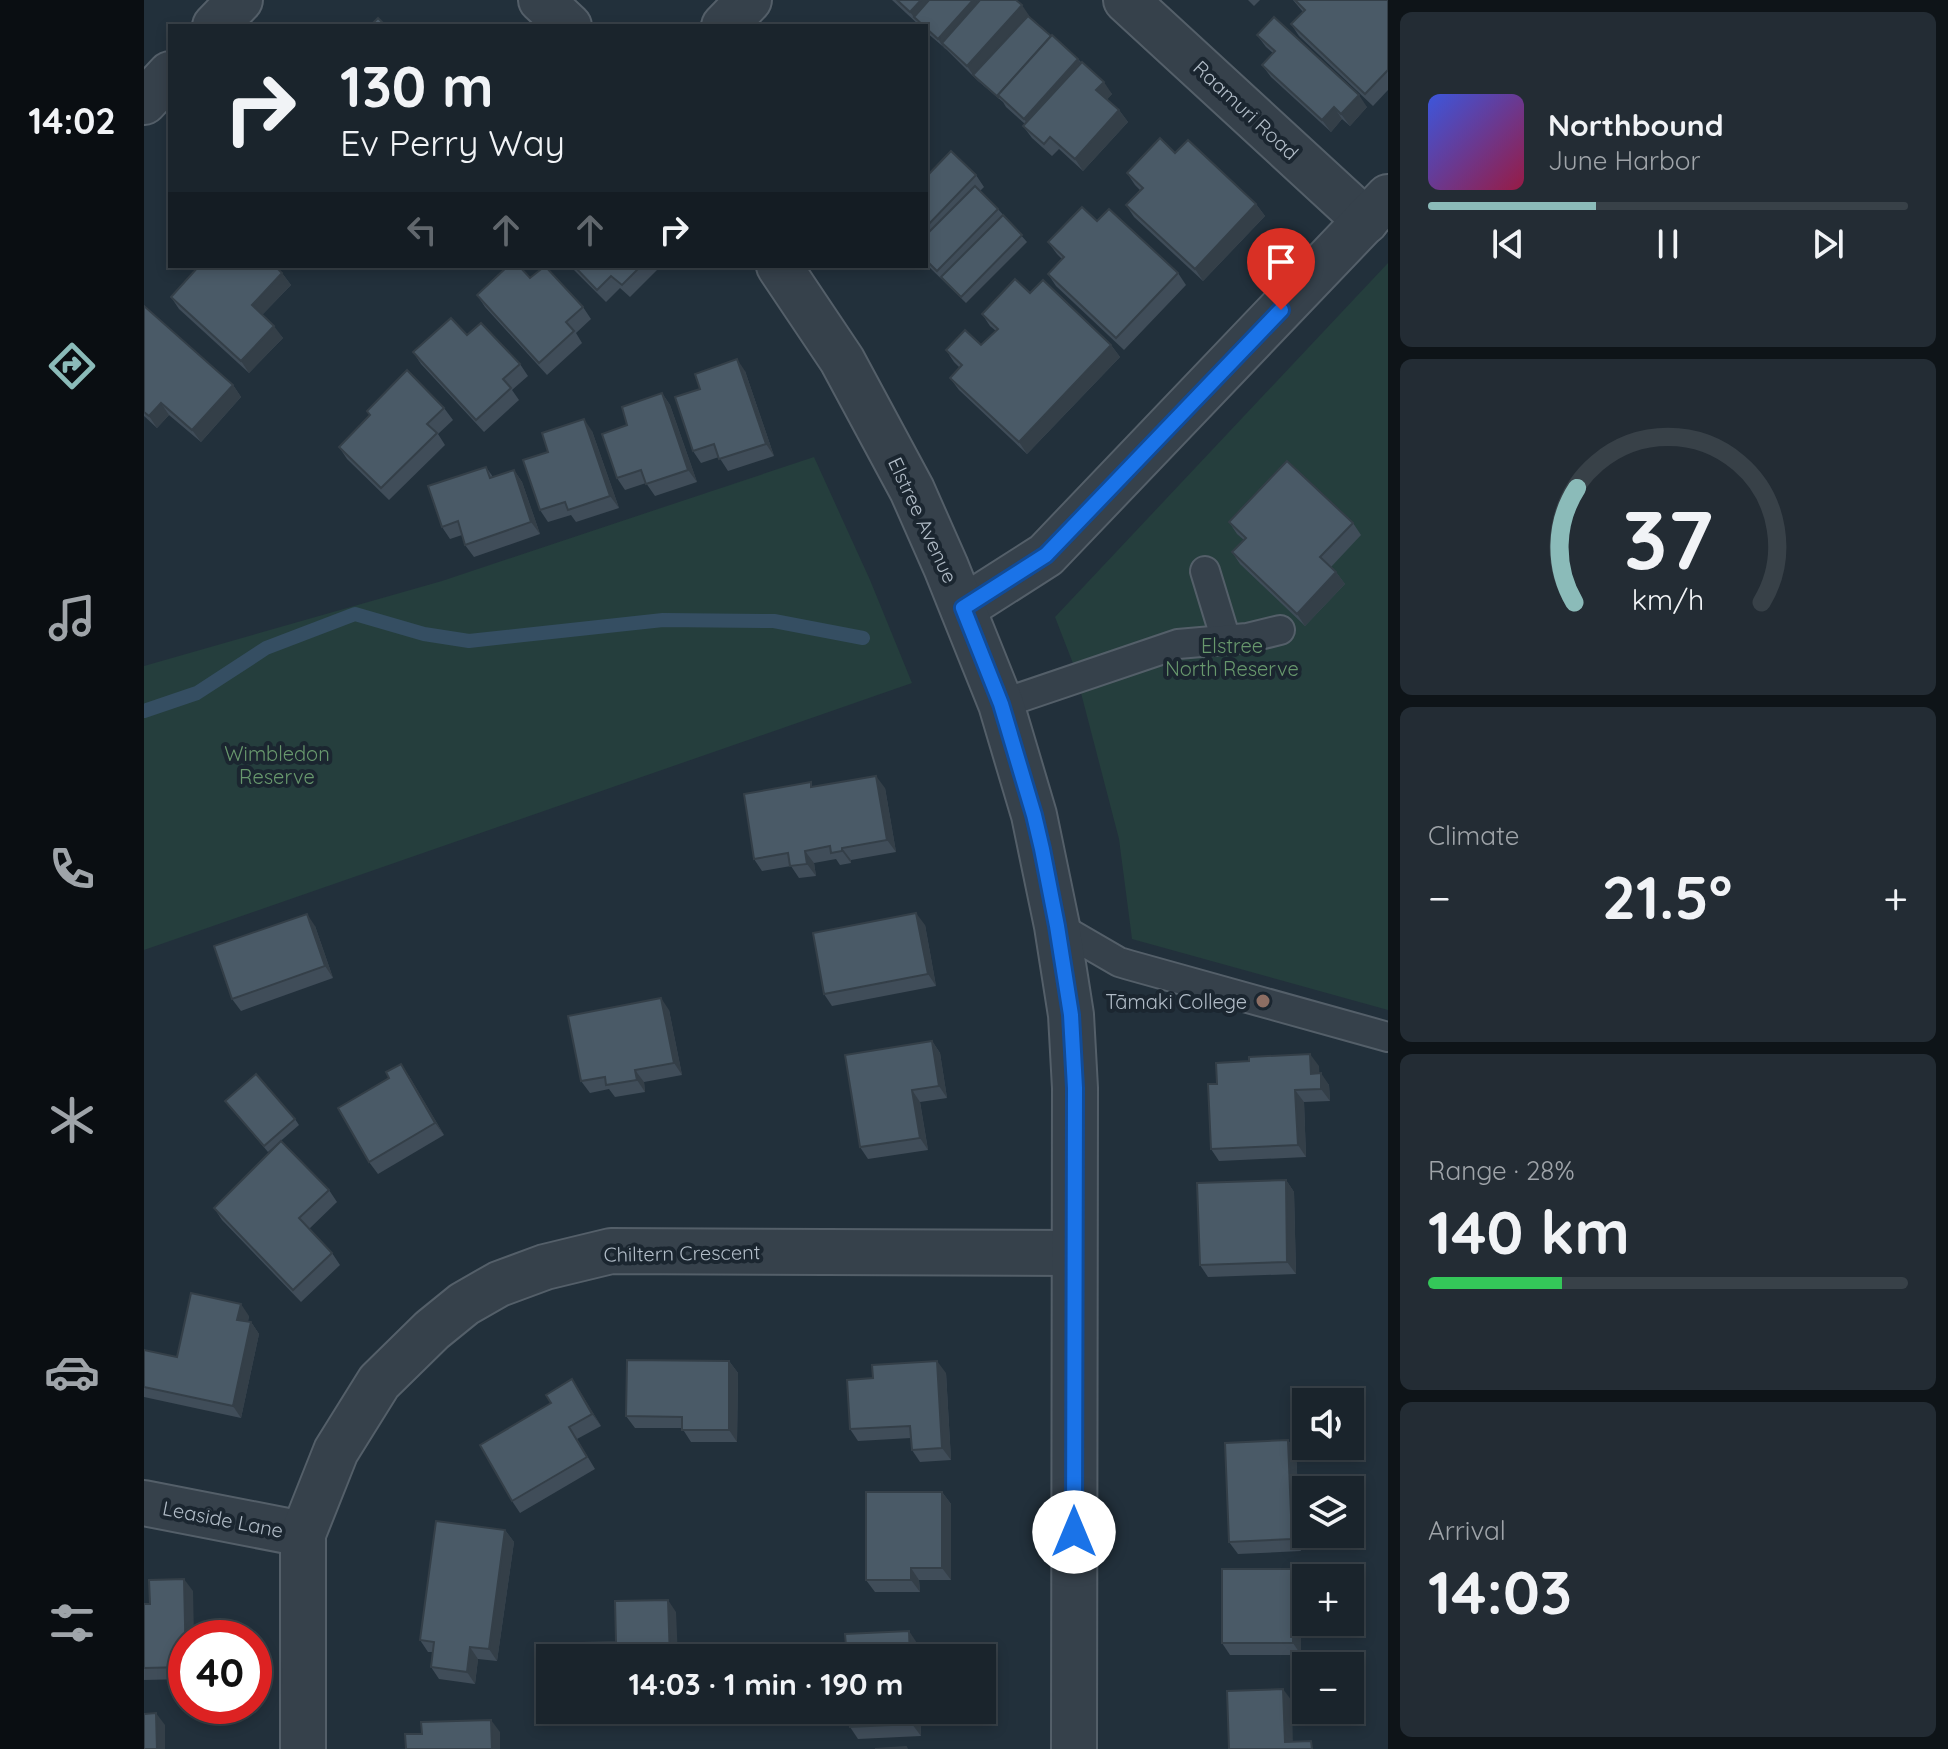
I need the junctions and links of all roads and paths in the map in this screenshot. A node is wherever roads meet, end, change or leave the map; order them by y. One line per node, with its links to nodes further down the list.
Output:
1 (240, 0): 5 (street)
2 (541, 0): 6 (street)
3 (749, 0): 7 (street)
4 (1126, 0): 10 (street, Raamuri Road)
5 (217, 24)
6 (567, 24)
7 (726, 24)
8 (168, 76): 9 (street)
9 (144, 102)
10 (1377, 209): 13 (street)
11 (780, 268): 13 (street, Elstree Avenue)
12 (1205, 571): 15 (lane)
13 (963, 608): 16 (street, Elstree Avenue)
14 (1280, 630): 15 (lane)
15 (1226, 640): 16 (lane)
16 (1001, 704): 17 (street, Elstree Avenue)
17 (1057, 926): 18 (lane); 19 (street, Elstree Avenue)
18 (1388, 1037)
19 (1074, 1253): 21 (street, Chiltern Crescent); 23 (street, Elstree Avenue)
20 (144, 1503): 21 (street, Leaside Lane)
21 (303, 1534): 22 (street, Chiltern Crescent)
22 (303, 1749)
23 (1074, 1749)

